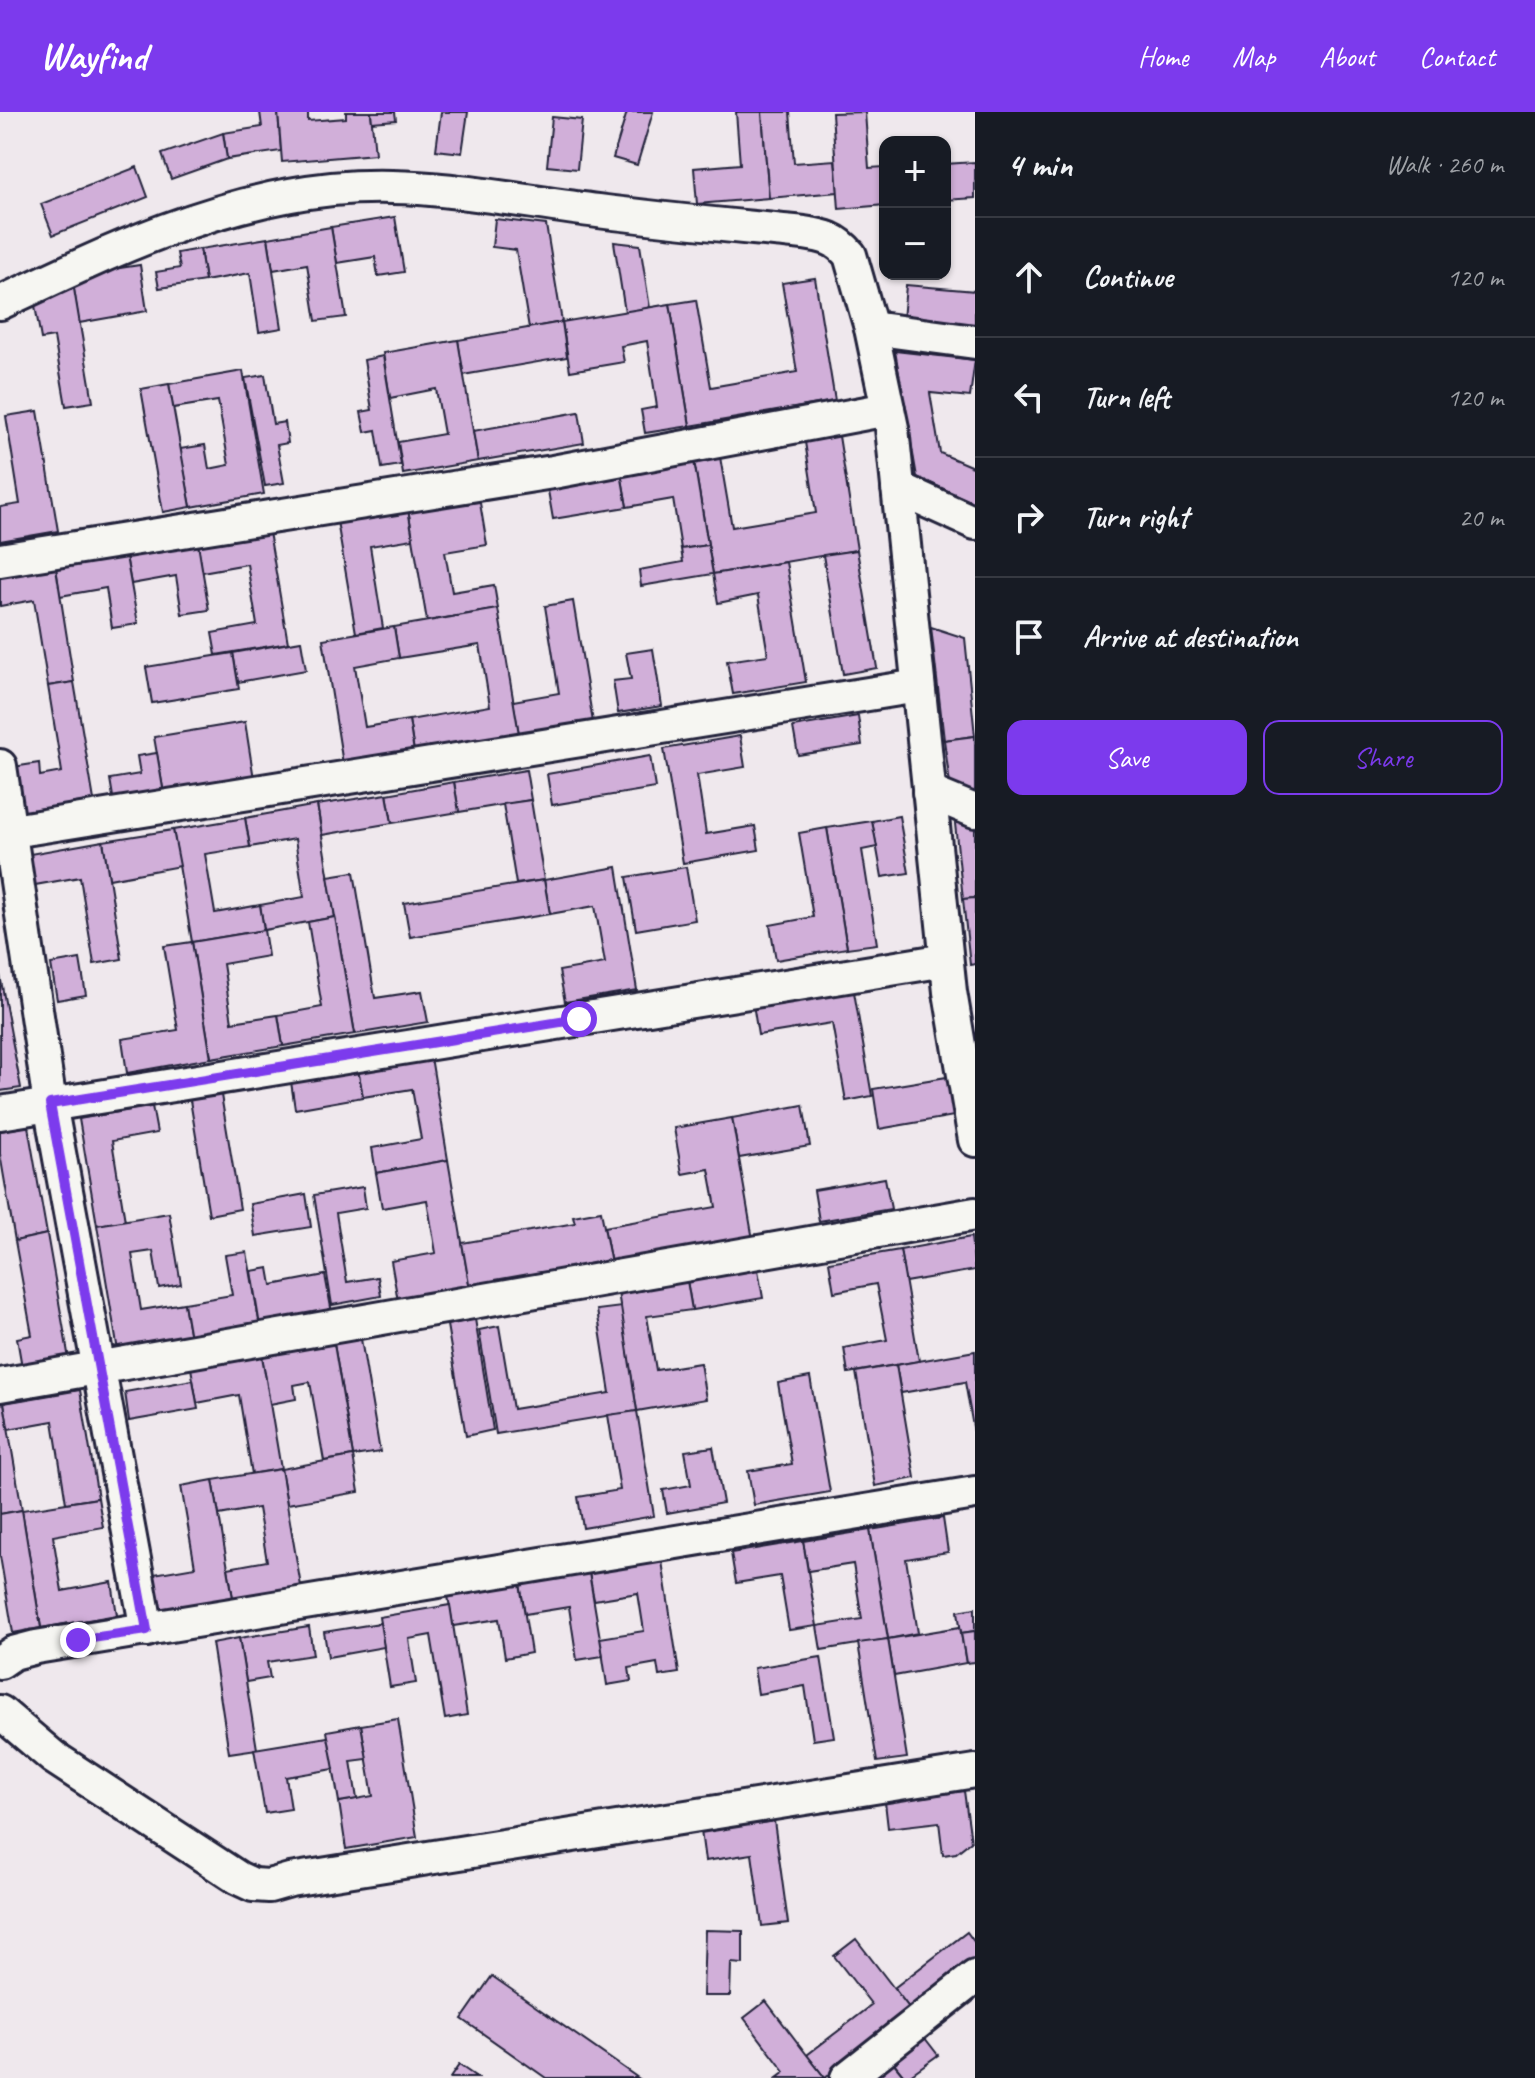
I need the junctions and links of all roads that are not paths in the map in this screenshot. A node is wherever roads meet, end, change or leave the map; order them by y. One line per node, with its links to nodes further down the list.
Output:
1 (0, 303): 2 (street)
2 (871, 328): 3 (street); 4 (street)
3 (975, 342)
4 (888, 409): 5 (street); 7 (street)
5 (898, 488): 6 (street); 8 (street)
6 (975, 523)
7 (0, 560)
8 (918, 686): 10 (street); 12 (street)
9 (0, 766): 12 (street)
10 (929, 792): 11 (street); 13 (street)
11 (975, 811)
12 (6, 832): 15 (street)
13 (946, 960): 14 (street); 15 (street)
14 (962, 992): 17 (street)
15 (50, 1104): 16 (street); 19 (street)
16 (0, 1113)
17 (975, 1140)
18 (975, 1214): 19 (street)
19 (98, 1368): 20 (street); 22 (street)
20 (0, 1385)
21 (975, 1493): 22 (street)
22 (147, 1630): 23 (street)
23 (0, 1662)
24 (0, 1712): 25 (street)
25 (975, 1771)
26 (975, 1977): 27 (street)
27 (847, 2078)

